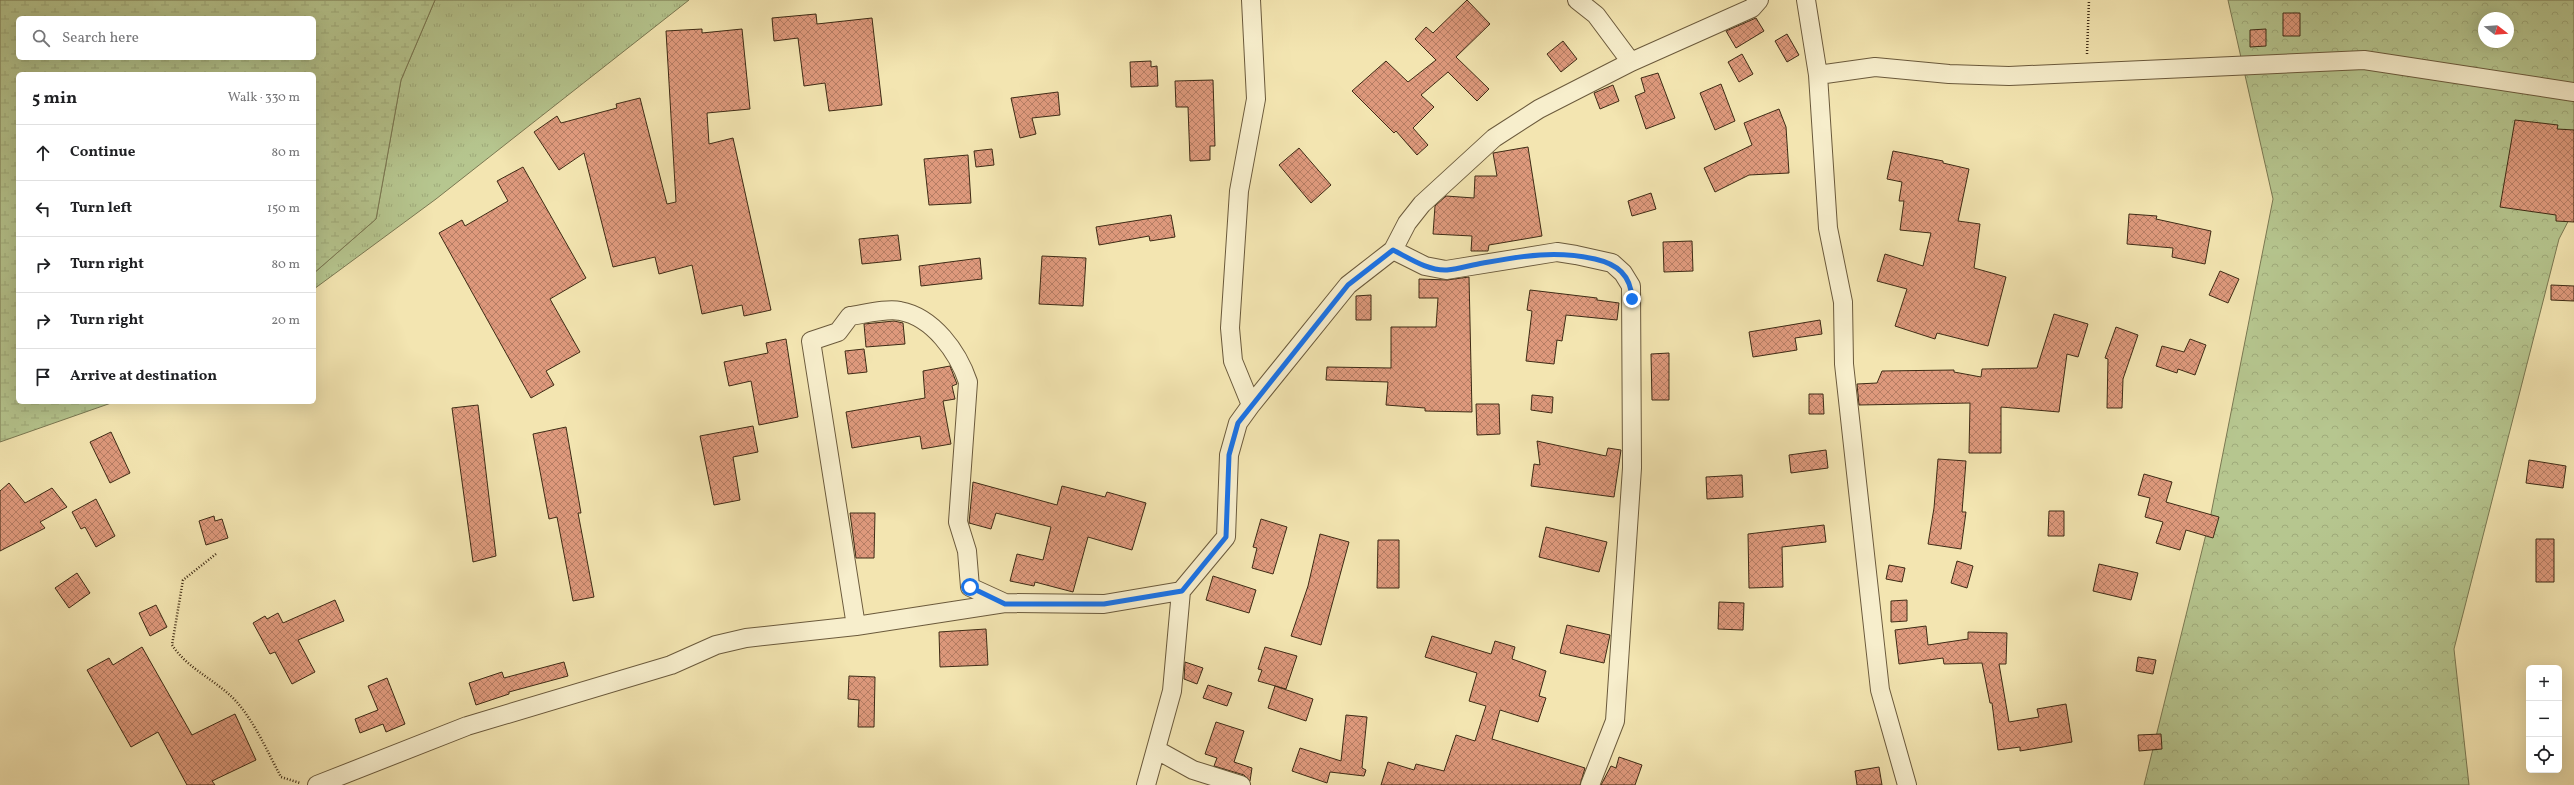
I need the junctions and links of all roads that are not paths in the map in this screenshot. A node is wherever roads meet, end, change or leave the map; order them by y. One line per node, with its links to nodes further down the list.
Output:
1 (1251, 0): 9 (street)
2 (1577, 0): 5 (street)
3 (1759, 0): 5 (street)
4 (1806, 0): 6 (street)
5 (1631, 62): 8 (street)
6 (1818, 75): 7 (street); 18 (street)
7 (2574, 92)
8 (1393, 250): 9 (street); 17 (street)
9 (1251, 405): 10 (street)
10 (1182, 591): 11 (street); 13 (street)
11 (1005, 604): 12 (street); 12 (street)
12 (856, 626): 14 (street)
13 (1157, 750): 15 (street); 16 (street)
14 (317, 785)
15 (1146, 785)
16 (1241, 785)
17 (1590, 785)
18 (1907, 785)

